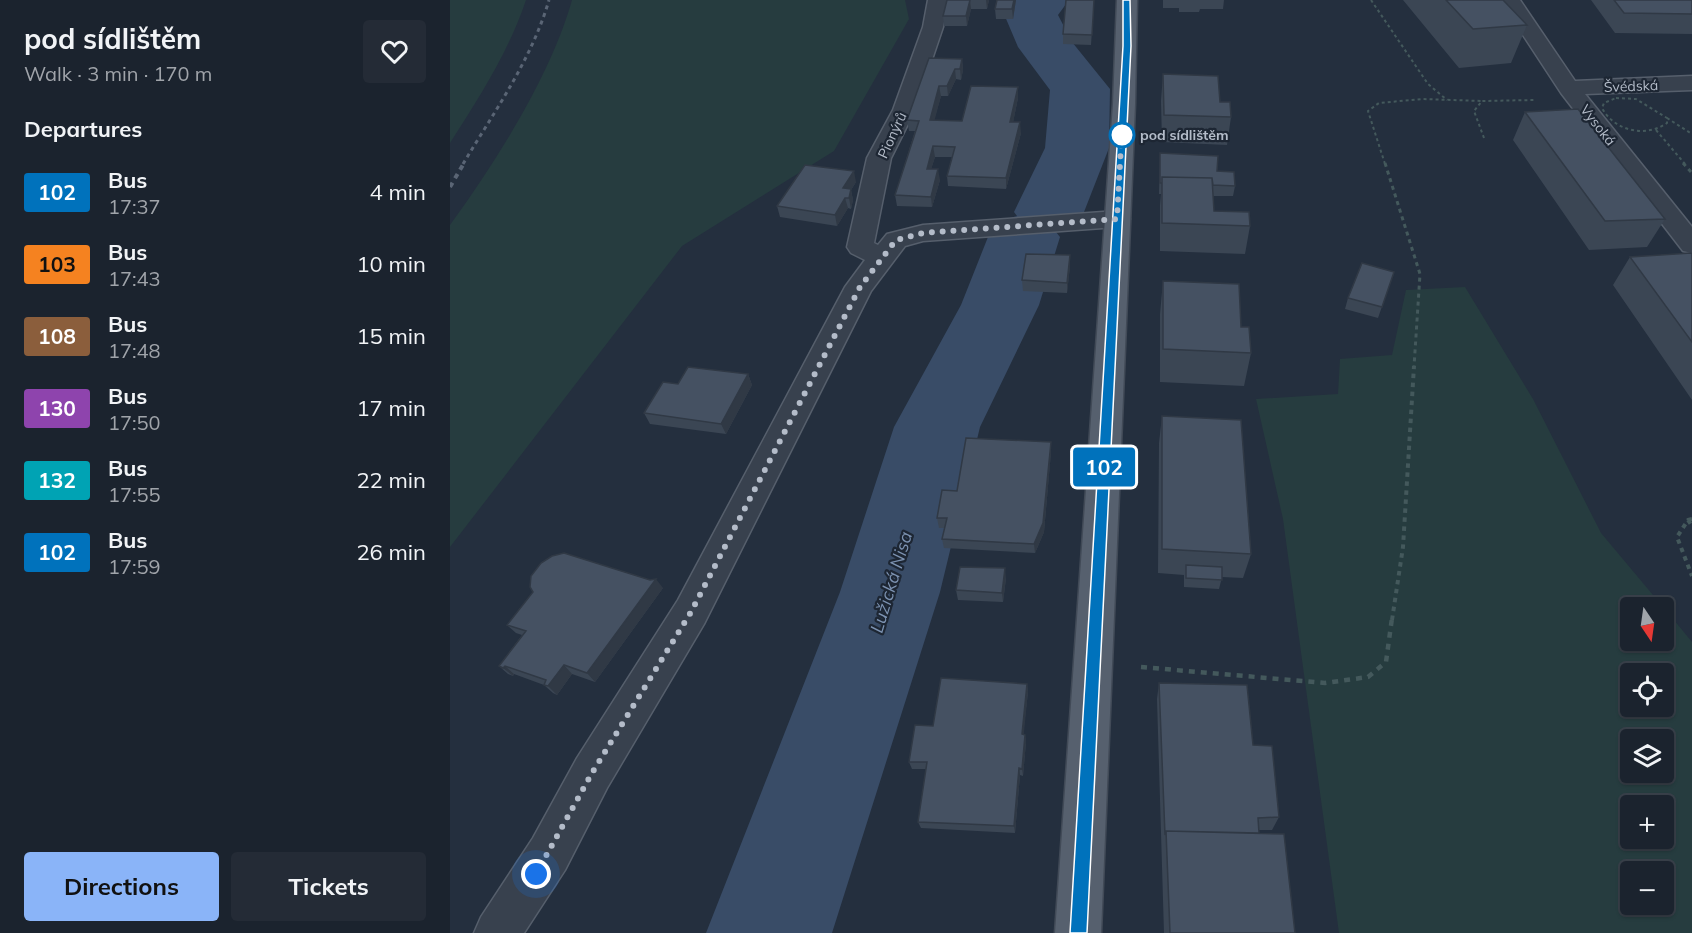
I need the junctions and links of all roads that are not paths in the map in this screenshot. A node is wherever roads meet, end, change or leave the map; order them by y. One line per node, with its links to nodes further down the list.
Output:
1 (939, 0): 8 (street, Pionýrů)
2 (1127, 0): 6 (main road)
3 (1510, 0): 5 (street, Vysoká)
4 (1692, 83): 5 (street, Švédská)
5 (1573, 93): 7 (street, Vysoká)
6 (1117, 219): 8 (street); 10 (main road)
7 (1692, 245)
8 (882, 258): 9 (street)
9 (496, 933)
10 (1078, 933)

